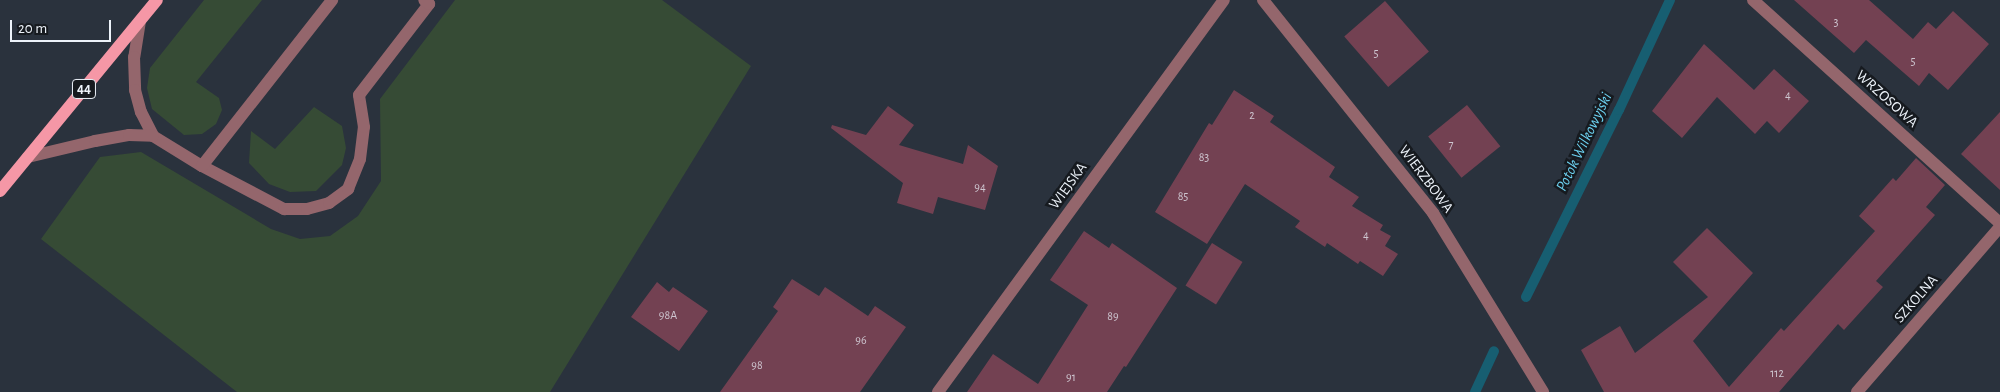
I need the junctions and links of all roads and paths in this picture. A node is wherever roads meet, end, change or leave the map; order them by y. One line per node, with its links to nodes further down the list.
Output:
1 (157, 0): 7 (main road, 44)
2 (332, 0): 10 (street)
3 (424, 0): 10 (street)
4 (1224, 0): 14 (street, WIEJSKA)
5 (1263, 0): 15 (street, WIERZBOWA)
6 (1753, 0): 12 (street, WRZOSOWA)
7 (140, 21): 8 (street); 9 (main road, 44)
8 (153, 136): 9 (street); 10 (street)
9 (28, 157): 11 (main road, 44)
10 (202, 166)
11 (0, 191)
12 (2000, 223)
13 (2000, 227): 16 (street, SZKOLNA)
14 (938, 392)
15 (1544, 392)
16 (1857, 392)

